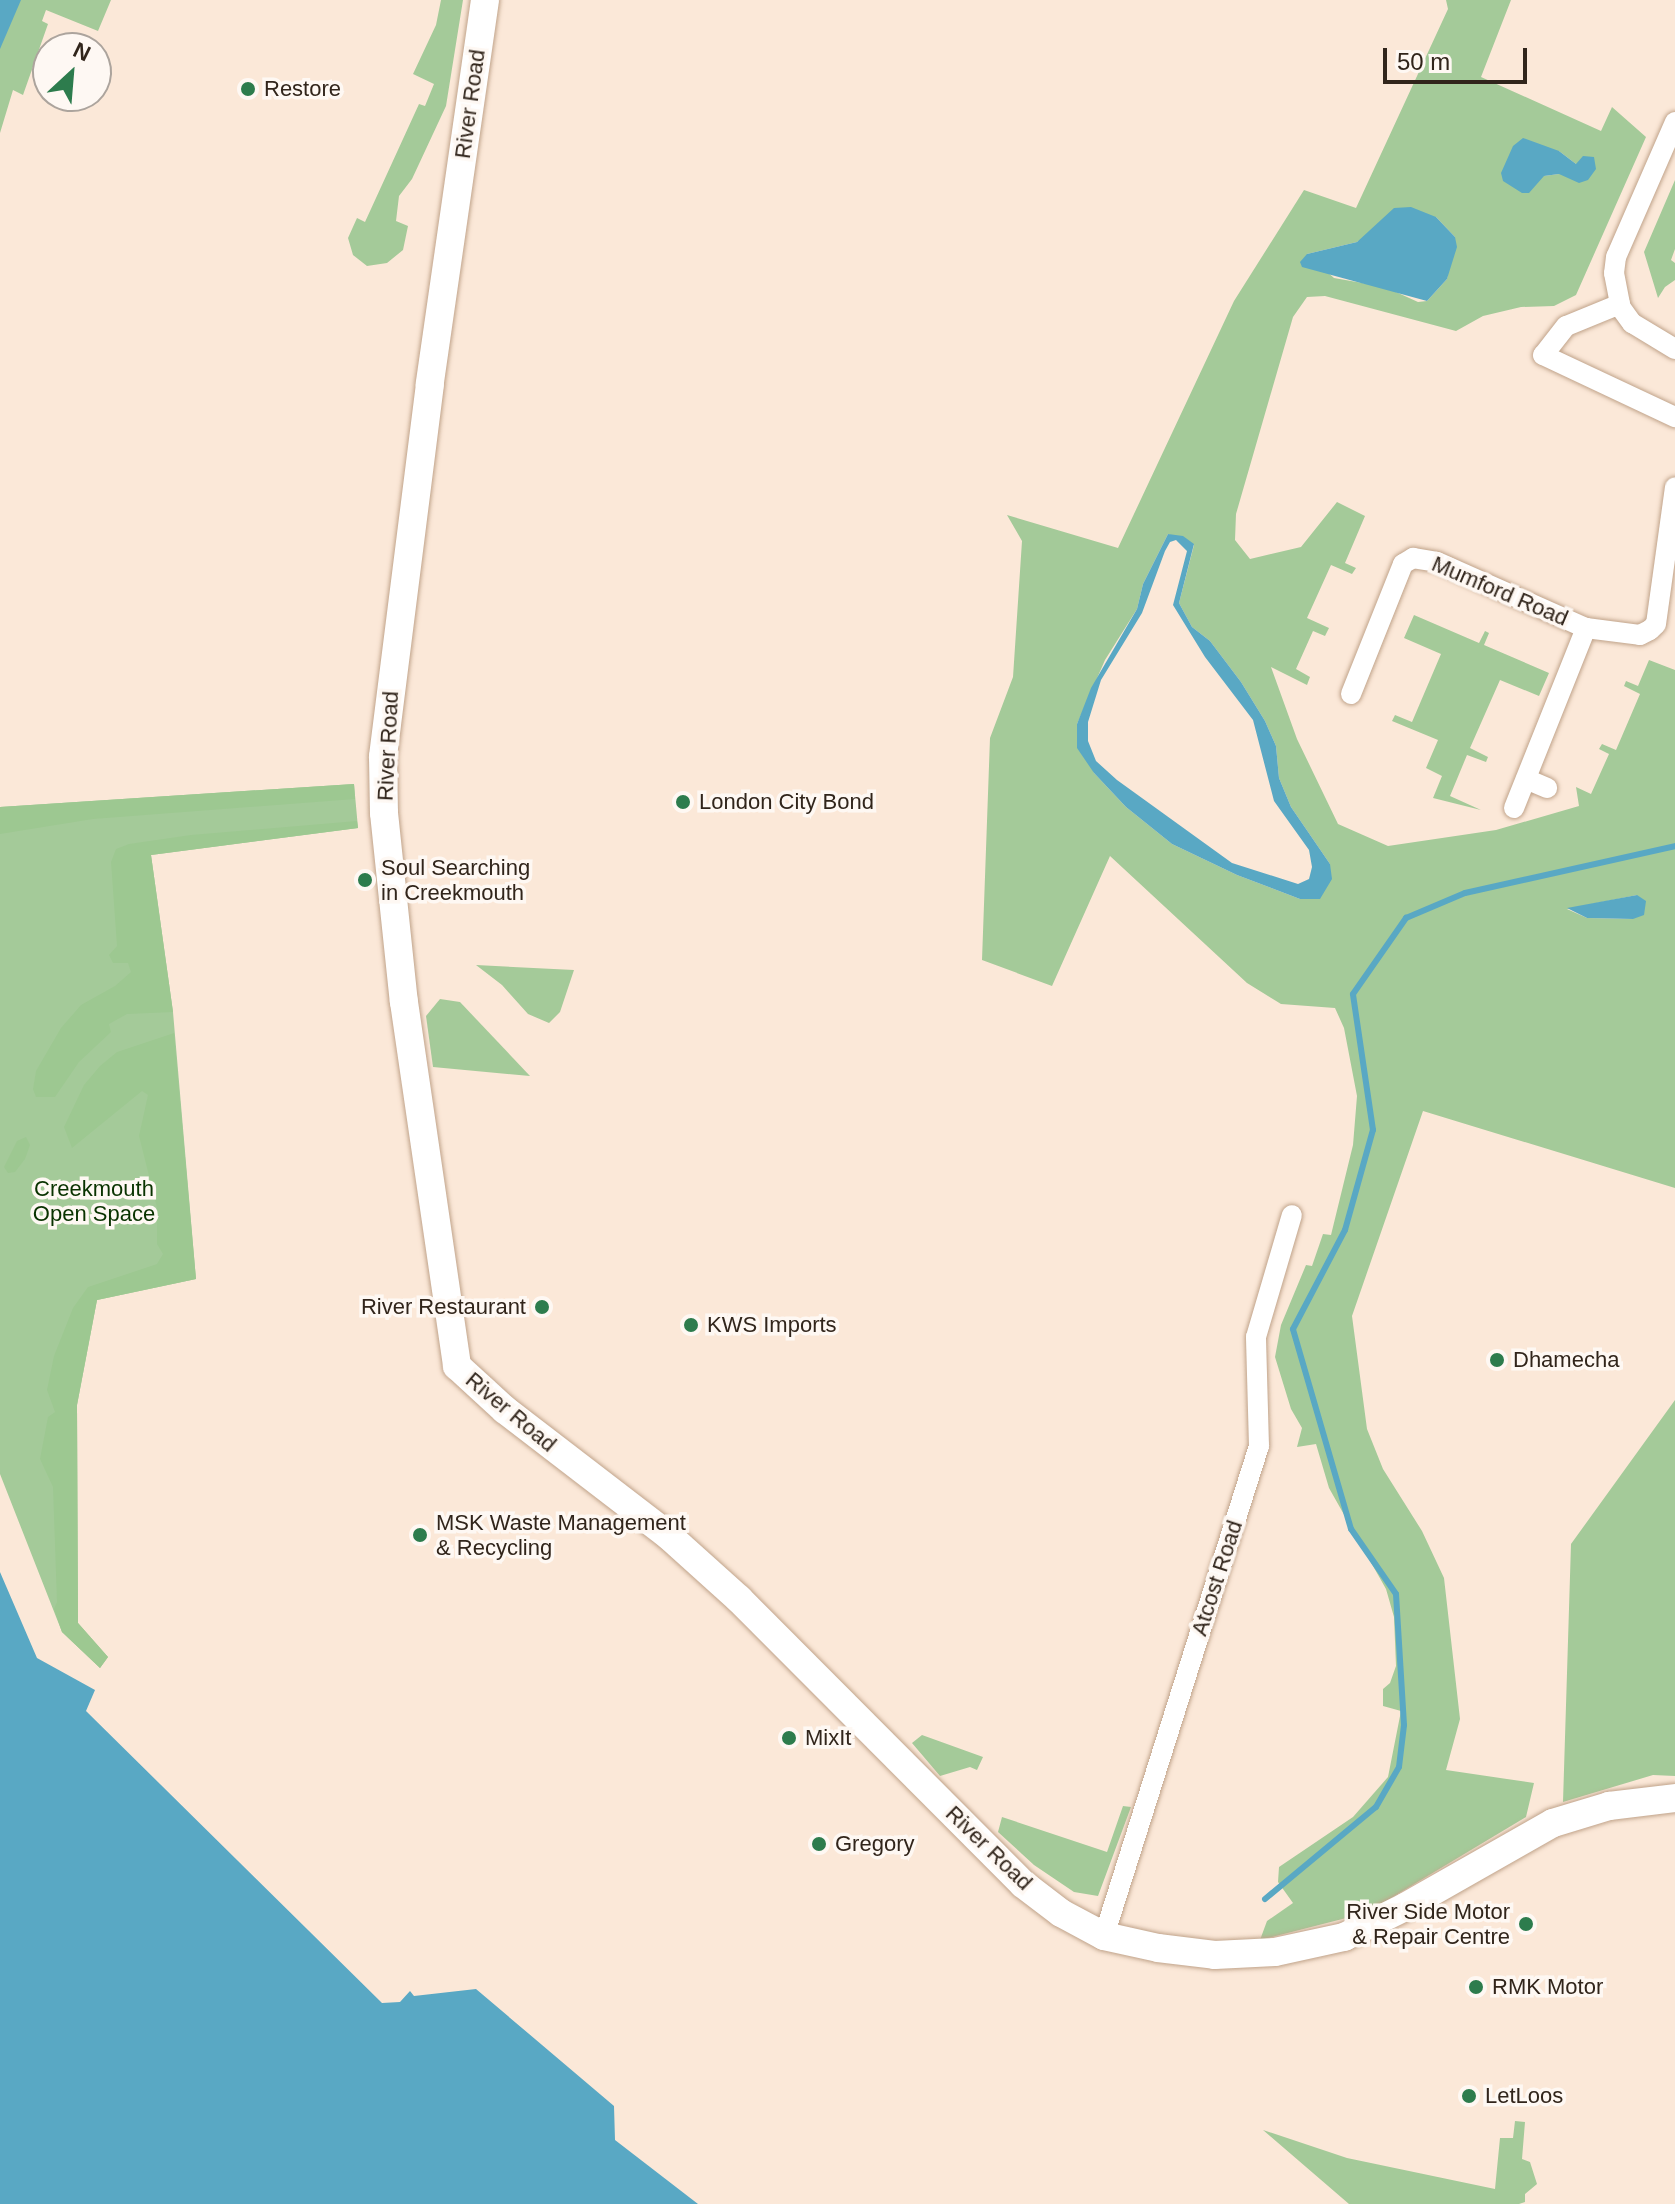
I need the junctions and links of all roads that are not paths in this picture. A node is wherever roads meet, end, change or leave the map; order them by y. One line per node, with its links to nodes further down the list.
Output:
1 (485, 0): 14 (street, River Road)
2 (1675, 122): 3 (street)
3 (1620, 304): 4 (street); 5 (street)
4 (1674, 349)
5 (1675, 417)
6 (1675, 487): 7 (street, Mumford Road)
7 (1586, 628): 8 (street, Mumford Road); 9 (street)
8 (1351, 694)
9 (1526, 779): 10 (street); 11 (street)
10 (1547, 788)
11 (1514, 808)
12 (1292, 1215): 14 (street, Atcost Road)
13 (1675, 1798): 14 (street, River Road)
14 (1104, 1936)

